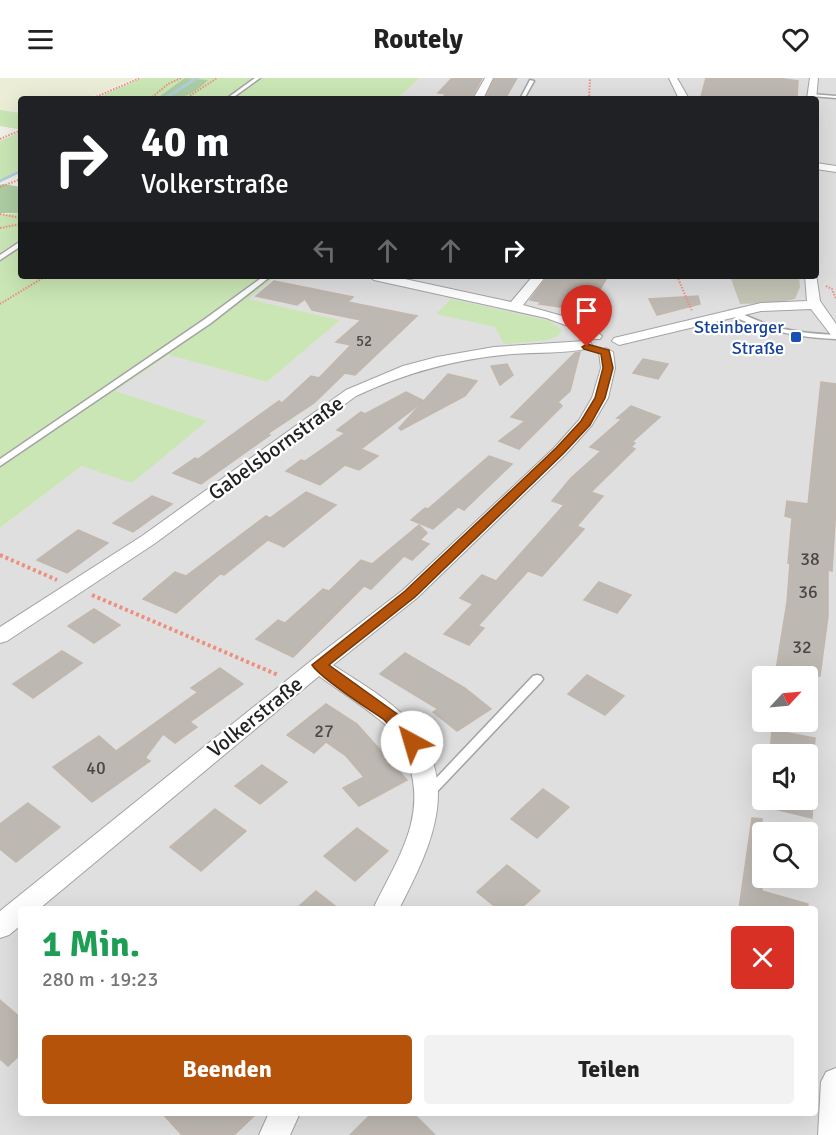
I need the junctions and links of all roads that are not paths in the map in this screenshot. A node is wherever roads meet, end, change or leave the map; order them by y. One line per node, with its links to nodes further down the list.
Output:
1 (258, 78): 6 (lane)
2 (489, 78): 7 (street)
3 (674, 78): 9 (street)
4 (814, 78): 10 (street)
5 (532, 81): 8 (lane)
6 (232, 96)
7 (480, 96)
8 (524, 96)
9 (683, 96)
10 (812, 96)
11 (819, 97): 12 (lane)
12 (836, 97)
13 (819, 166): 14 (street)
14 (836, 169)
15 (18, 245): 16 (lane)
16 (0, 258)
17 (264, 279): 27 (lane)
18 (388, 279): 22 (street)
19 (538, 279): 22 (street)
20 (811, 279): 21 (street)
21 (814, 305): 23 (street); 24 (street)
22 (515, 306): 26 (street)
23 (732, 314): 25 (lane); 26 (street)
24 (836, 332)
25 (836, 337)
26 (601, 343): 28 (street, Gabelsbornstraße); 29 (street, Volkerstraße)
27 (0, 463)
28 (0, 636)
29 (320, 665): 31 (street); 32 (street, Volkerstraße)
30 (537, 679): 31 (lane)
31 (428, 794): 33 (street)
32 (25, 906)
33 (388, 906)
34 (18, 912): 35 (street, Volkerstraße)
35 (0, 927)
36 (836, 1082): 39 (street)
37 (284, 1116): 38 (street)
38 (274, 1135)
39 (833, 1135)

